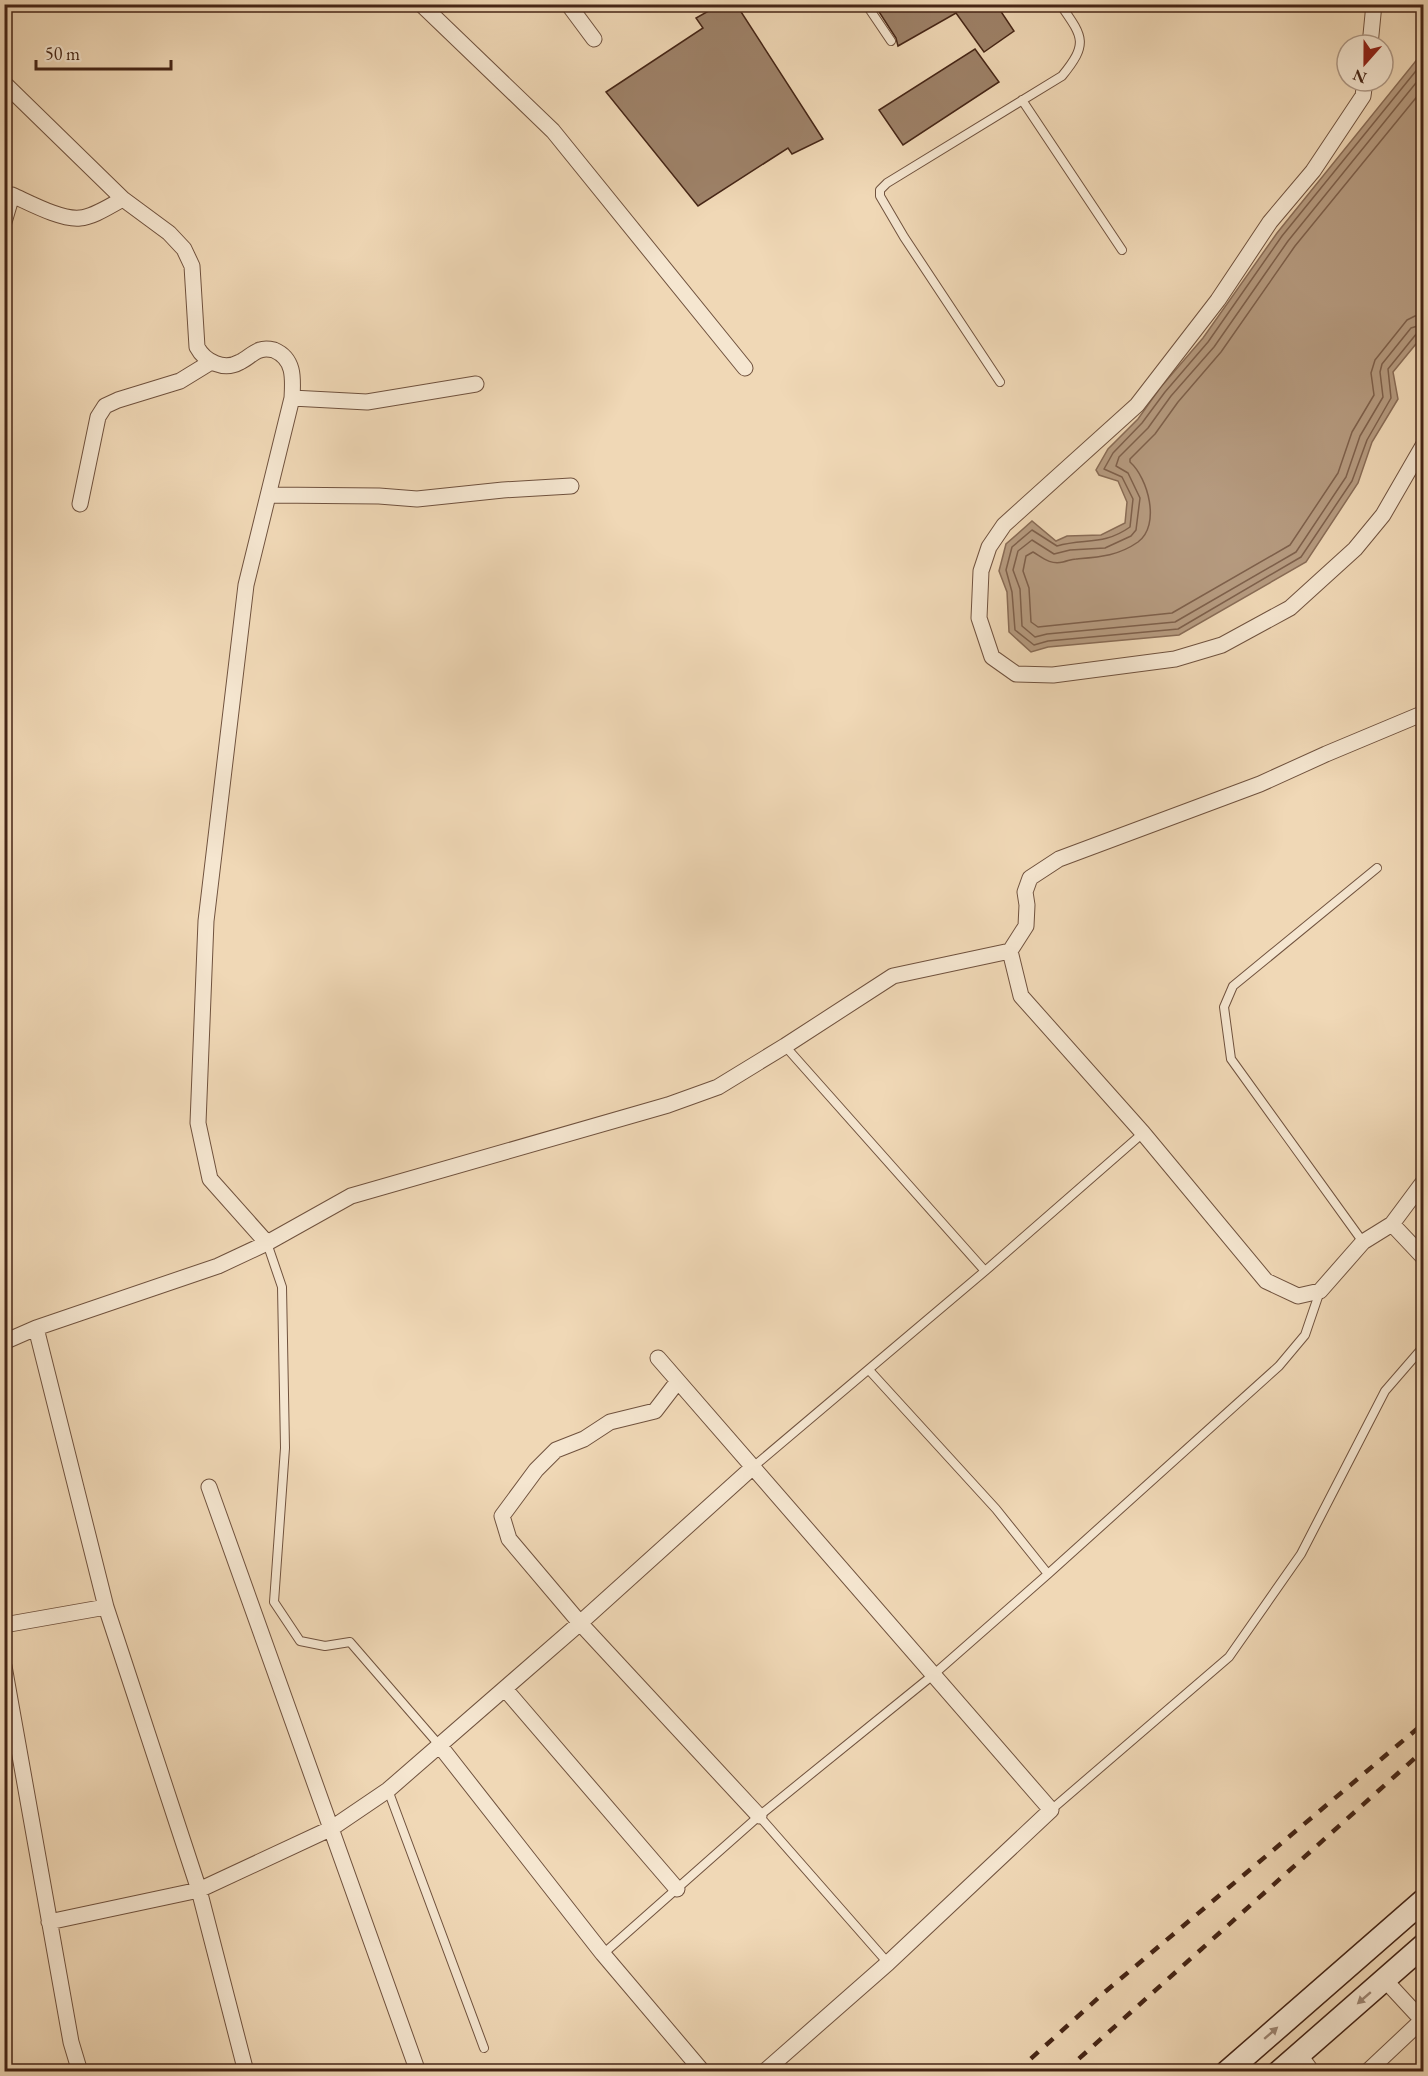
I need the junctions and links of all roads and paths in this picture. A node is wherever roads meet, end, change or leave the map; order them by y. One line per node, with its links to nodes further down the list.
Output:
1 (421, 4): 16 (street)
2 (568, 4): 7 (street)
3 (866, 4): 8 (lane)
4 (1060, 4): 11 (lane)
5 (1374, 4): 6 (street)
6 (1371, 33)
7 (594, 39)
8 (891, 41)
9 (4, 83): 12 (street)
10 (1363, 93): 20 (street)
11 (1022, 100): 14 (lane); 17 (lane)
12 (123, 199): 13 (street); 15 (street)
13 (4, 222)
14 (1122, 250)
15 (211, 362): 19 (street); 23 (street)
16 (746, 368)
17 (1000, 382)
18 (476, 384): 19 (street)
19 (292, 398): 22 (street)
20 (1424, 444)
21 (571, 486): 22 (street)
22 (270, 495): 32 (street)
23 (80, 504)
24 (1424, 713): 26 (street)
25 (1377, 868): 31 (lane)
26 (1010, 951): 27 (street); 28 (street)
27 (785, 1046): 32 (street); 34 (lane)
28 (1143, 1133): 34 (lane); 35 (street)
29 (1424, 1181): 30 (street)
30 (1392, 1224): 31 (street); 33 (street)
31 (1363, 1242): 35 (street)
32 (267, 1243): 36 (street); 51 (lane)
33 (1424, 1258)
34 (985, 1271): 40 (lane)
35 (1320, 1291): 44 (lane)
36 (36, 1328): 37 (street); 45 (street)
37 (4, 1342)
38 (1424, 1346): 53 (lane)
39 (658, 1358): 41 (street)
40 (869, 1370): 42 (lane); 44 (lane)
41 (678, 1381): 42 (street); 46 (street)
42 (753, 1467): 46 (street); 49 (street)
43 (209, 1487): 55 (street)
44 (1048, 1574): 49 (lane)
45 (106, 1607): 47 (street); 57 (street)
46 (580, 1623): 50 (street); 54 (street)
47 (4, 1624)
48 (4, 1666): 59 (street)
49 (933, 1675): 53 (street); 54 (lane)
50 (505, 1689): 51 (street); 56 (street)
51 (440, 1746): 52 (street); 61 (street)
52 (388, 1790): 55 (street); 65 (lane)
53 (1052, 1810): 62 (street)
54 (759, 1816): 56 (lane); 62 (lane)
55 (332, 1828): 57 (street); 69 (street)
56 (677, 1889): 61 (lane)
57 (199, 1890): 59 (street); 68 (street)
58 (1424, 1900): 72 (main road, one-way to 58)
59 (49, 1923): 67 (street)
60 (1424, 1945): 63 (main road)
61 (603, 1954): 70 (street)
62 (888, 1963): 71 (street)
63 (1384, 1979): 64 (street); 66 (main road, one-way to 66)
64 (1422, 2016): 74 (street)
65 (484, 2048)
66 (1306, 2063): 73 (main road)
67 (80, 2072)
68 (246, 2072)
69 (418, 2072)
70 (703, 2072)
71 (764, 2072)
72 (1227, 2072)
73 (1279, 2072)
74 (1367, 2072)

